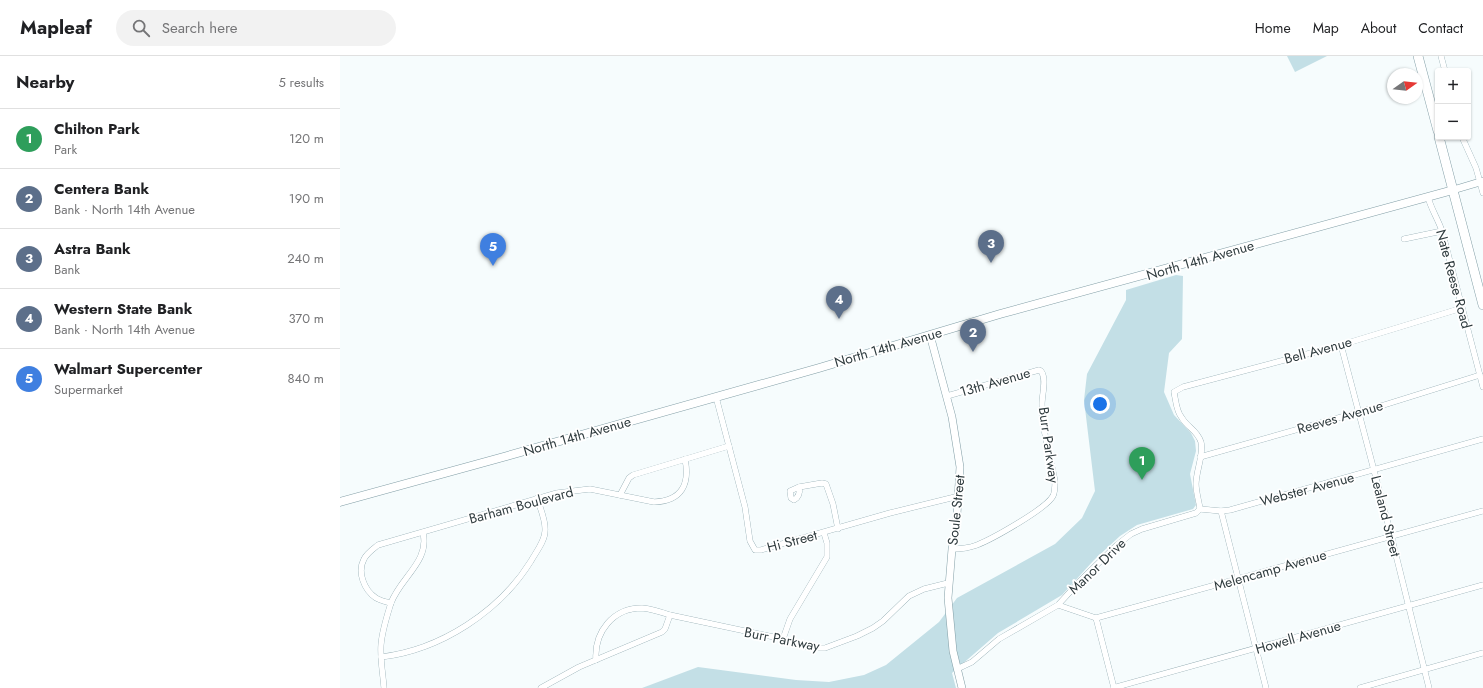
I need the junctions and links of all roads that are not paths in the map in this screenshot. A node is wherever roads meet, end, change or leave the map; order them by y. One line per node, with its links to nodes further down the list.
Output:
1 (1418, 56): 4 (highway)
2 (1441, 56): 3 (street)
3 (1444, 68)
4 (1435, 121)
5 (1441, 140): 8 (highway)
6 (1463, 140): 7 (street)
7 (1482, 182): 8 (street, North 14th Avenue); 9 (street)
8 (1453, 190): 10 (main road, North 14th Avenue); 13 (highway)
9 (1483, 193)
10 (1428, 197): 11 (street, Nate Reese Road); 15 (main road, North 14th Avenue)
11 (1442, 231): 12 (street); 14 (street, Nate Reese Road)
12 (1404, 239)
13 (1483, 305)
14 (1462, 308): 16 (street, Bell Avenue); 18 (street, Nate Reese Road)
15 (930, 335): 20 (main road, North 14th Avenue); 21 (street, Soule Street)
16 (1341, 345): 22 (street, Lealand Street); 25 (street, Bell Avenue)
17 (1043, 372): 21 (street, 13th Avenue); 40 (street, Burr Parkway)
18 (1480, 375): 19 (street, Nate Reese Road); 22 (street, Reeves Avenue)
19 (1483, 387)
20 (716, 396): 24 (street, Hi Street); 32 (main road, North 14th Avenue)
21 (947, 396): 30 (street, Soule Street)
22 (1359, 412): 25 (street, Reeves Avenue); 27 (street, Lealand Street)
23 (1483, 439): 27 (street, Webster Avenue)
24 (729, 446): 26 (street); 38 (street, Hi Street)
25 (1200, 456): 33 (street)
26 (685, 459): 29 (street); 29 (street, Barham Boulevard)
27 (1374, 470): 34 (street, Webster Avenue); 39 (street, Lealand Street)
28 (799, 487): 36 (street)
29 (620, 495): 31 (street, Barham Boulevard)
30 (959, 496): 36 (street, Hi Street); 40 (street, Soule Street)
31 (537, 498): 37 (street, Barham Boulevard); 52 (street)
32 (340, 502)
33 (1200, 509): 34 (street, Webster Avenue); 45 (street, Manor Drive)
34 (1221, 511): 41 (street)
35 (1483, 511): 39 (street, Melencamp Avenue)
36 (838, 529): 38 (street, Hi Street)
37 (423, 533): 44 (street); 44 (street, Barham Boulevard)
38 (824, 533): 49 (street)
39 (1391, 535): 41 (street, Melencamp Avenue); 46 (street, Lealand Street)
40 (952, 549): 42 (street, Soule Street)
41 (1238, 579): 48 (street, Melencamp Avenue); 50 (street)
42 (948, 583): 49 (street, Burr Parkway); 54 (street, Soule Street)
43 (1483, 585): 46 (street, Howell Avenue)
44 (391, 603): 52 (street)
45 (1058, 605): 48 (street); 54 (street, Manor Drive)
46 (1408, 606): 50 (street, Howell Avenue); 55 (street, Lealand Street)
47 (670, 615): 49 (street, Burr Parkway); 53 (street); 53 (street, Burr Parkway)
48 (1096, 618): 59 (street)
49 (782, 639)
50 (1256, 649): 59 (street, Howell Avenue); 60 (street)
51 (1483, 653): 55 (street)
52 (381, 657): 56 (street)
53 (596, 660): 57 (street)
54 (957, 669): 58 (street, Soule Street)
55 (1424, 670): 61 (street); 62 (street, Lealand Street)
56 (384, 688)
57 (542, 688)
58 (962, 688)
59 (1114, 688)
60 (1266, 688)
61 (1360, 688)
62 (1429, 688)

